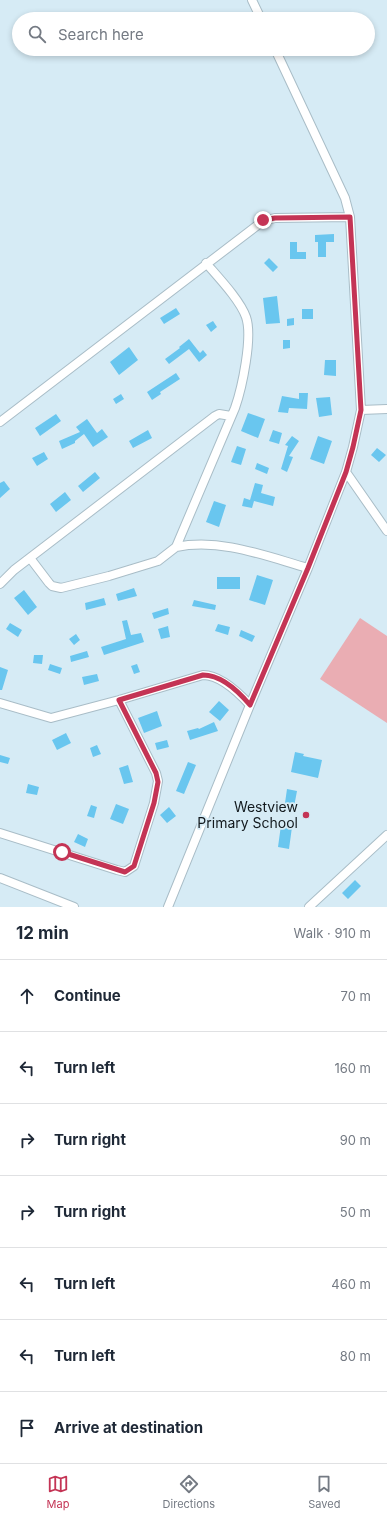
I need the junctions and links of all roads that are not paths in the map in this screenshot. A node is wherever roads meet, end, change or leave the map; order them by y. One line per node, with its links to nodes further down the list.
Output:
1 (252, 0): 2 (street)
2 (258, 12)
3 (278, 56): 4 (street)
4 (350, 217): 5 (street); 6 (street)
5 (206, 263): 8 (street); 9 (street)
6 (361, 410): 7 (street); 10 (street)
7 (387, 410)
8 (231, 416): 12 (street); 13 (street)
9 (0, 422)
10 (346, 472): 11 (street); 14 (street)
11 (387, 531)
12 (176, 547): 13 (street); 14 (street)
13 (30, 558): 15 (street)
14 (308, 568): 18 (street)
15 (0, 584)
16 (119, 700): 17 (street); 18 (street); 19 (street)
17 (0, 703)
18 (250, 705): 23 (street)
19 (0, 833)
20 (387, 835): 24 (street)
21 (0, 878): 22 (street)
22 (74, 907)
23 (168, 907)
24 (309, 907)

